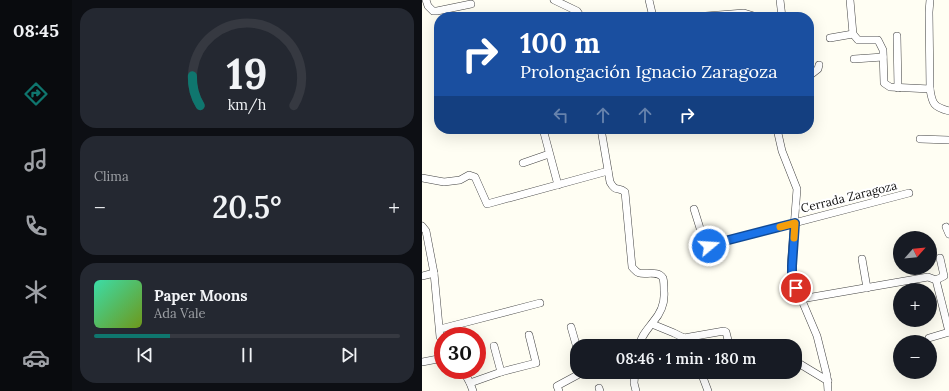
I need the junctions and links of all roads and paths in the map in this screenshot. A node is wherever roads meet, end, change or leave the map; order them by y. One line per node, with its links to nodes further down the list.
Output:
1 (426, 0): 7 (street)
2 (554, 0): 8 (street)
3 (649, 0): 9 (street)
4 (780, 0): 10 (street)
5 (850, 0): 11 (street)
6 (930, 0): 19 (street)
7 (471, 4)
8 (578, 12)
9 (652, 12)
10 (781, 12)
11 (853, 34): 13 (street); 14 (street)
12 (897, 36): 18 (street)
13 (830, 38)
14 (883, 57): 15 (street); 18 (street)
15 (854, 59)
16 (819, 65): 17 (street)
17 (814, 72)
18 (898, 88): 19 (street)
19 (930, 89): 20 (street)
20 (949, 111)
21 (544, 134): 26 (street)
22 (602, 134): 28 (street)
23 (778, 134): 33 (street)
24 (920, 139): 25 (street)
25 (949, 140)
26 (549, 154): 27 (street); 30 (street)
27 (523, 163)
28 (608, 171): 30 (street); 45 (street)
29 (422, 178): 30 (street)
30 (558, 185)
31 (909, 193): 33 (street, Cerrada Zaragoza)
32 (694, 209): 33 (street, Cerrada Zaragoza)
33 (795, 223): 43 (street)
34 (946, 227): 36 (street)
35 (423, 230): 39 (street)
36 (949, 234)
37 (940, 258): 41 (street)
38 (862, 259): 42 (street)
39 (434, 273): 40 (street); 46 (street)
40 (422, 276)
41 (936, 280): 42 (street); 49 (street)
42 (867, 288): 43 (street)
43 (801, 299): 64 (street)
44 (540, 303): 47 (street)
45 (652, 324): 53 (street); 54 (street)
46 (440, 327)
47 (448, 327)
48 (571, 327): 52 (street)
49 (949, 332): 51 (street)
50 (529, 336): 59 (street)
51 (937, 336)
52 (574, 339)
53 (641, 339)
54 (728, 339)
55 (494, 346): 59 (street)
56 (434, 360): 57 (street)
57 (422, 362)
58 (802, 365): 64 (street)
59 (500, 372): 65 (street)
60 (468, 379): 65 (street)
61 (570, 379): 67 (street)
62 (634, 379): 68 (street)
63 (704, 379): 69 (street)
64 (828, 381): 70 (street)
65 (470, 383): 66 (street)
66 (473, 391)
67 (559, 391)
68 (636, 391)
69 (708, 391)
70 (828, 391)

